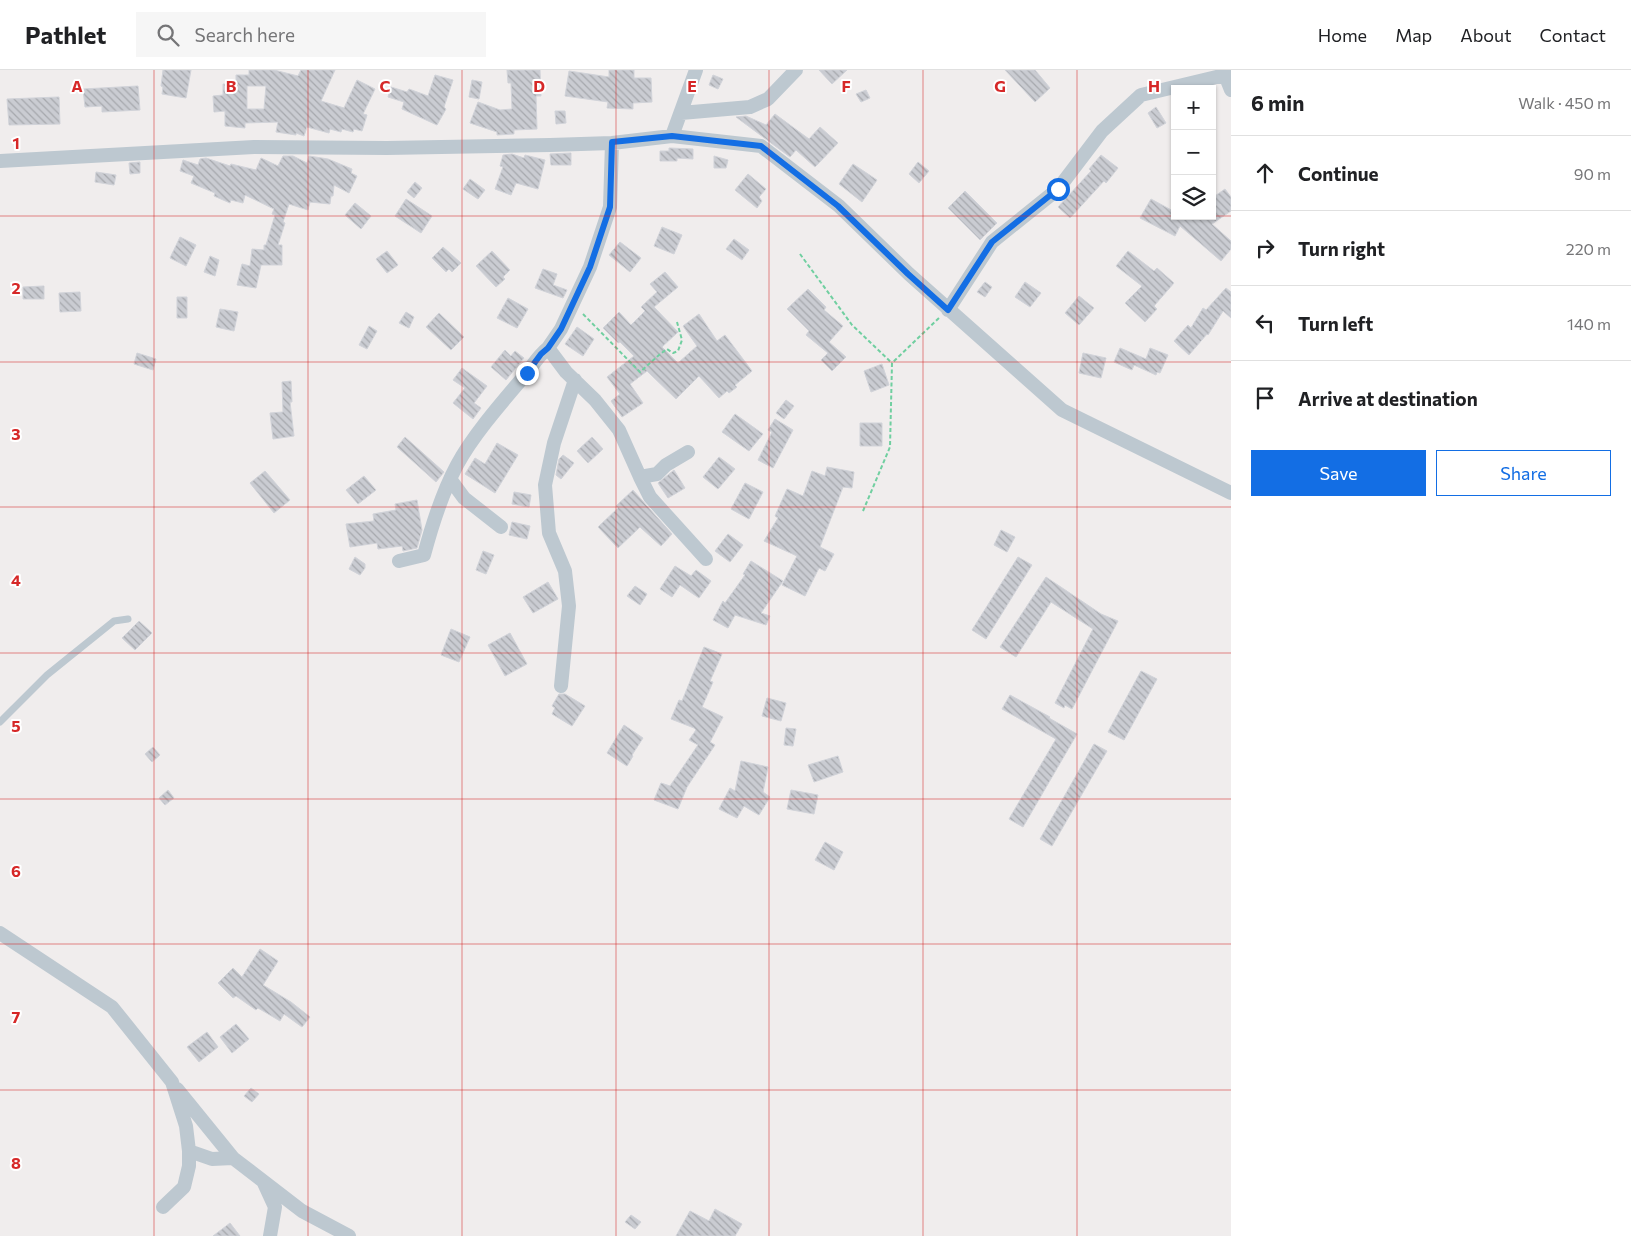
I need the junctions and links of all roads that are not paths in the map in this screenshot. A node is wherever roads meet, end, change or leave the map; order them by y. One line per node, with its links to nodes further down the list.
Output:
1 (696, 70): 5 (street)
2 (796, 70): 5 (street)
3 (1228, 73): 4 (street); 9 (street)
4 (1231, 90)
5 (680, 113): 6 (street)
6 (672, 136): 7 (street); 9 (street)
7 (612, 142): 8 (street); 10 (street)
8 (0, 161)
9 (948, 310): 15 (street)
10 (548, 348): 11 (street); 14 (street)
11 (575, 380): 13 (street); 20 (street)
12 (688, 452): 13 (street)
13 (640, 477): 17 (street)
14 (450, 479): 16 (street); 18 (street)
15 (1231, 493)
16 (501, 527)
17 (706, 559)
18 (399, 561)
19 (128, 619): 21 (lane)
20 (561, 686)
21 (0, 722)
22 (0, 933): 23 (street)
23 (172, 1082): 24 (street); 25 (street)
24 (189, 1151): 25 (street); 27 (street)
25 (233, 1158): 26 (street)
26 (264, 1182): 28 (street); 29 (street)
27 (163, 1207)
28 (270, 1236)
29 (349, 1236)

